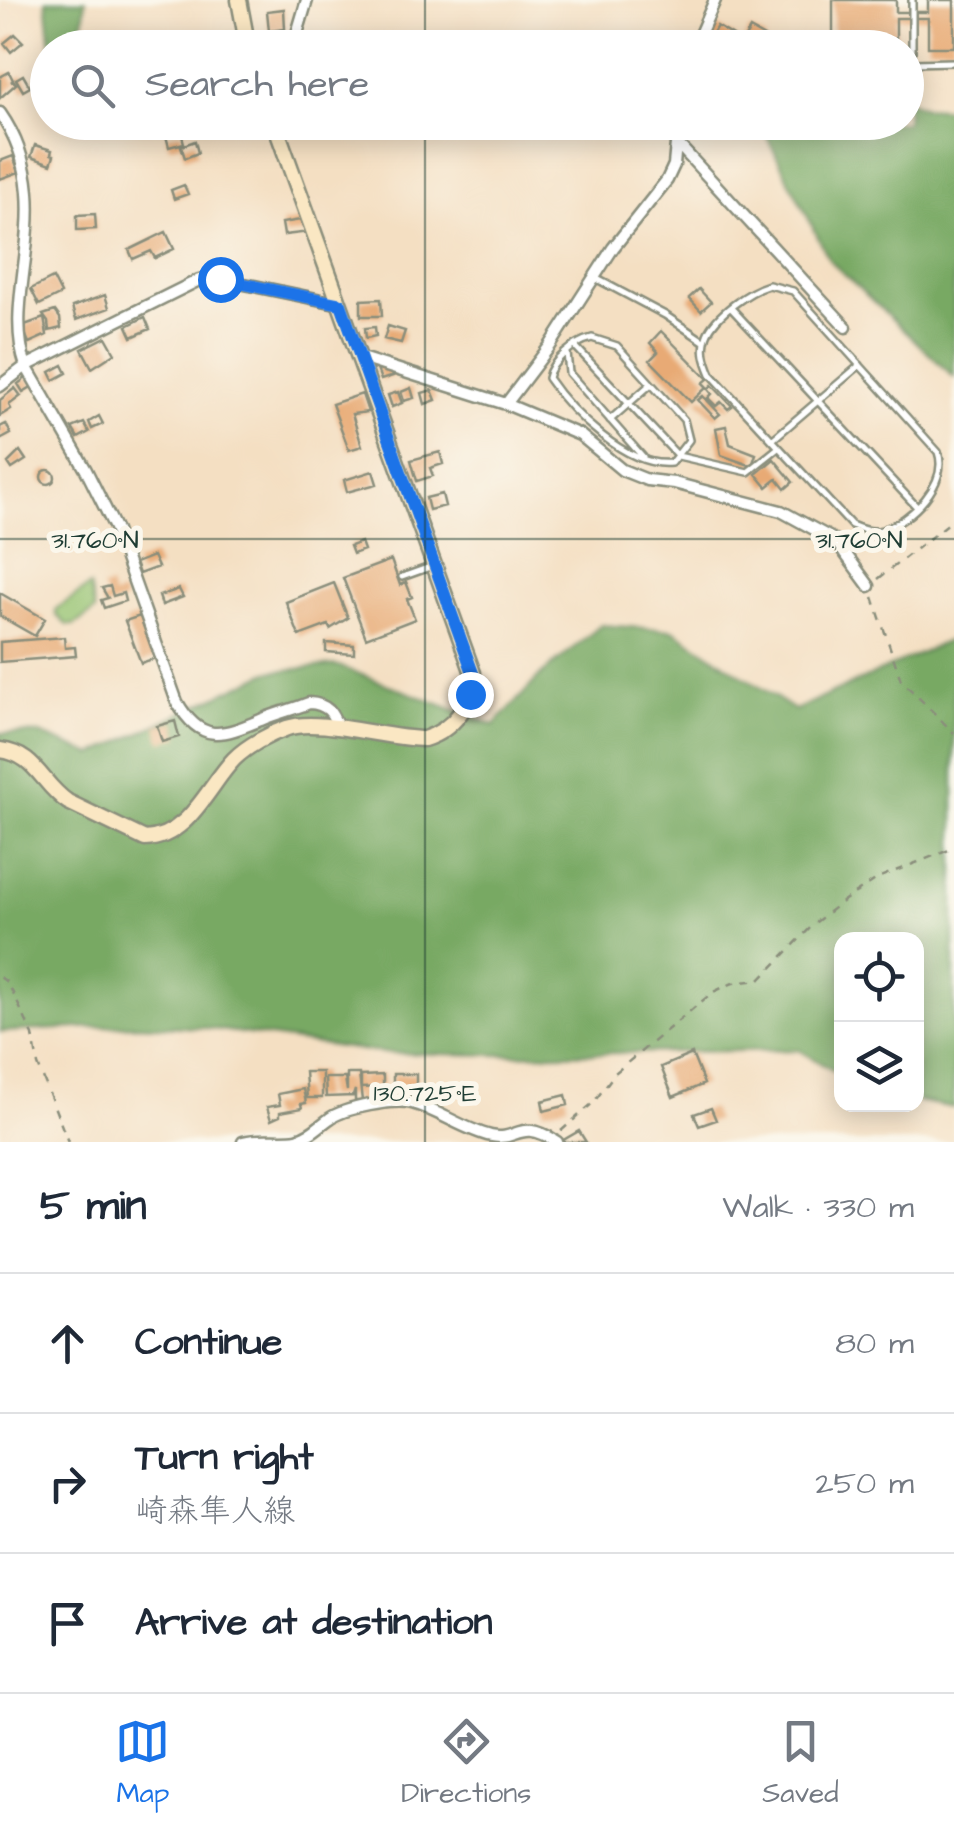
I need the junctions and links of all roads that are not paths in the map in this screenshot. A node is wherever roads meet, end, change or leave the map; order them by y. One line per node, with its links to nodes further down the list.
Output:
1 (239, 0): 5 (main road)
2 (307, 0): 6 (street)
3 (715, 0): 7 (street)
4 (912, 0): 8 (lane)
5 (245, 30)
6 (298, 30)
7 (702, 30)
8 (912, 30)
9 (924, 62): 10 (lane)
10 (954, 62)
11 (0, 113): 15 (street)
12 (281, 140): 17 (main road)
13 (677, 140): 14 (street)
14 (677, 143): 16 (street); 19 (street)
15 (15, 239)
16 (594, 277): 21 (lane); 30 (street)
17 (341, 304): 24 (main road); 26 (street)
18 (732, 309): 21 (lane); 25 (lane); 29 (lane)
19 (846, 327)
20 (6, 332): 26 (street)
21 (706, 342): 33 (lane)
22 (575, 346): 23 (lane); 27 (lane); 31 (lane)
23 (567, 353): 32 (lane); 36 (lane)
24 (358, 357): 30 (street); 38 (main road)
25 (860, 365): 29 (lane); 37 (lane)
26 (26, 366): 28 (street); 41 (street)
27 (651, 384): 31 (lane); 35 (lane)
28 (0, 386)
29 (818, 401): 33 (lane); 37 (lane)
30 (506, 404): 40 (street)
31 (630, 404): 32 (lane); 35 (lane)
32 (610, 420): 36 (lane)
33 (772, 440): 34 (lane)
34 (778, 448): 35 (lane); 37 (lane)
35 (678, 456): 36 (lane)
36 (646, 460)
37 (916, 506)
38 (432, 566): 39 (lane); 41 (main road)
39 (402, 577)
40 (869, 586)
41 (338, 729): 42 (main road)
42 (0, 750)
43 (556, 1141): 44 (street)
44 (243, 1142)

